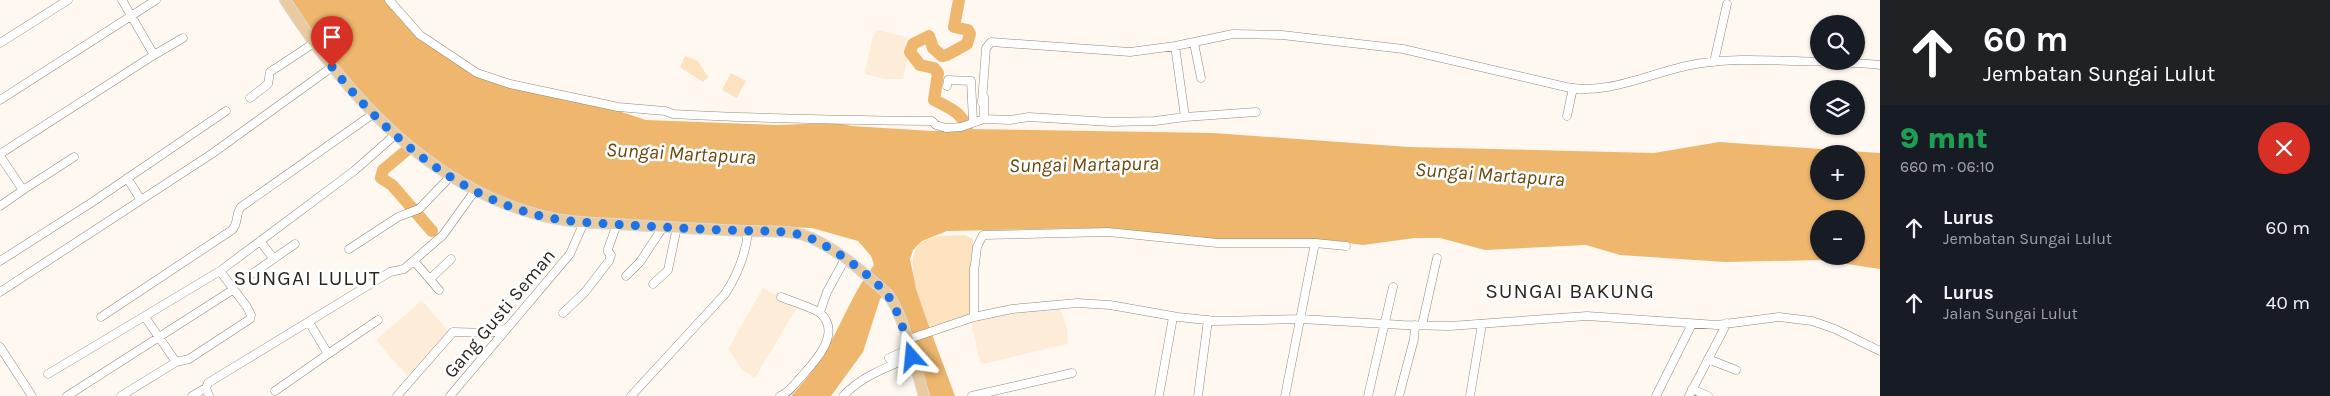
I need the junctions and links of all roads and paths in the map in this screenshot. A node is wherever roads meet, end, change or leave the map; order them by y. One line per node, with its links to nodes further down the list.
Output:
1 (68, 0): 10 (street)
2 (122, 0): 7 (street)
3 (156, 0): 7 (street)
4 (285, 0): 11 (main road)
5 (389, 0): 28 (street)
6 (1727, 4): 14 (street)
7 (132, 16): 13 (street); 21 (street)
8 (183, 38): 13 (street)
9 (1194, 42): 12 (street); 17 (street); 19 (street)
10 (0, 43)
11 (314, 43): 16 (main road); 20 (street)
12 (1175, 46): 26 (street); 27 (street)
13 (154, 56): 30 (street)
14 (1714, 62): 15 (street); 19 (street)
15 (1880, 65)
16 (332, 67): 24 (main road); 36 (street)
17 (1201, 78)
18 (947, 86): 28 (street)
19 (1573, 88): 25 (street)
20 (250, 98)
21 (0, 100)
22 (226, 111): 33 (street)
23 (1256, 112): 26 (street)
24 (373, 114): 29 (main road); 68 (street)
25 (1567, 116)
26 (1185, 117): 27 (street)
27 (984, 119): 28 (street)
28 (971, 122)
29 (396, 134): 32 (main road); 43 (street)
30 (0, 155): 34 (street)
31 (74, 157): 34 (street)
32 (450, 177): 35 (main road); 48 (street)
33 (127, 178): 36 (street); 53 (street)
34 (23, 190): 37 (street)
35 (474, 192): 38 (main road); 54 (street)
36 (141, 200): 64 (street)
37 (0, 206)
38 (584, 222): 39 (main road); 81 (street, Gang Gusti Seman)
39 (617, 224): 40 (main road); 67 (street)
40 (663, 227): 41 (main road); 58 (street)
41 (677, 227): 42 (main road); 60 (street)
42 (748, 231): 52 (main road); 103 (street)
43 (260, 241): 49 (street); 55 (street)
44 (1316, 243): 47 (street); 56 (street); 72 (street)
45 (295, 244): 49 (street)
46 (975, 246): 56 (street)
47 (1346, 246)
48 (349, 249)
49 (273, 258): 57 (street)
50 (1437, 258): 80 (street)
51 (451, 259): 59 (street)
52 (846, 259): 66 (street); 83 (main road)
53 (0, 261)
54 (414, 261): 59 (street); 75 (street)
55 (220, 270): 62 (street); 69 (street)
56 (974, 273): 70 (street)
57 (249, 276)
58 (626, 276)
59 (430, 279): 63 (street)
60 (653, 284)
61 (1393, 286): 76 (street)
62 (234, 289): 82 (street); 89 (street)
63 (439, 290)
64 (0, 292)
65 (781, 297): 66 (street)
66 (820, 312): 104 (street)
67 (563, 313)
68 (101, 317)
69 (145, 317): 82 (street); 92 (street)
70 (974, 317): 71 (street); 83 (street)
71 (1173, 317): 74 (street); 108 (street)
72 (1301, 319): 74 (street); 76 (street); 110 (street)
73 (378, 320): 86 (street)
74 (1208, 320): 109 (street)
75 (309, 322): 86 (street); 93 (street)
76 (1384, 324): 80 (street); 111 (street)
77 (1482, 324): 78 (street); 80 (street); 113 (street)
78 (1692, 324): 79 (street); 114 (street)
79 (1727, 324): 85 (street); 88 (street)
80 (1418, 325): 112 (street)
81 (506, 329): 101 (street); 102 (street, Gang Gusti Seman)
82 (159, 337): 89 (street); 97 (street)
83 (909, 346): 87 (street); 105 (street); 106 (main road)
84 (0, 347): 96 (street)
85 (1880, 351)
86 (328, 354): 94 (street)
87 (889, 358)
88 (1708, 359): 90 (street); 95 (street)
89 (176, 362): 98 (street)
90 (1736, 370)
91 (1072, 373): 107 (street)
92 (48, 374)
93 (206, 388): 99 (street); 100 (street)
94 (275, 391)
95 (1691, 392): 115 (street)
96 (32, 396)
97 (67, 396)
98 (121, 396)
99 (192, 396)
100 (209, 396)
101 (397, 396)
102 (450, 396)
103 (632, 396)
104 (782, 396)
105 (843, 396)
106 (924, 396)
107 (972, 396)
108 (1159, 396)
109 (1198, 396)
110 (1285, 396)
111 (1368, 396)
112 (1399, 396)
113 (1470, 396)
114 (1656, 396)
115 (1708, 396)

